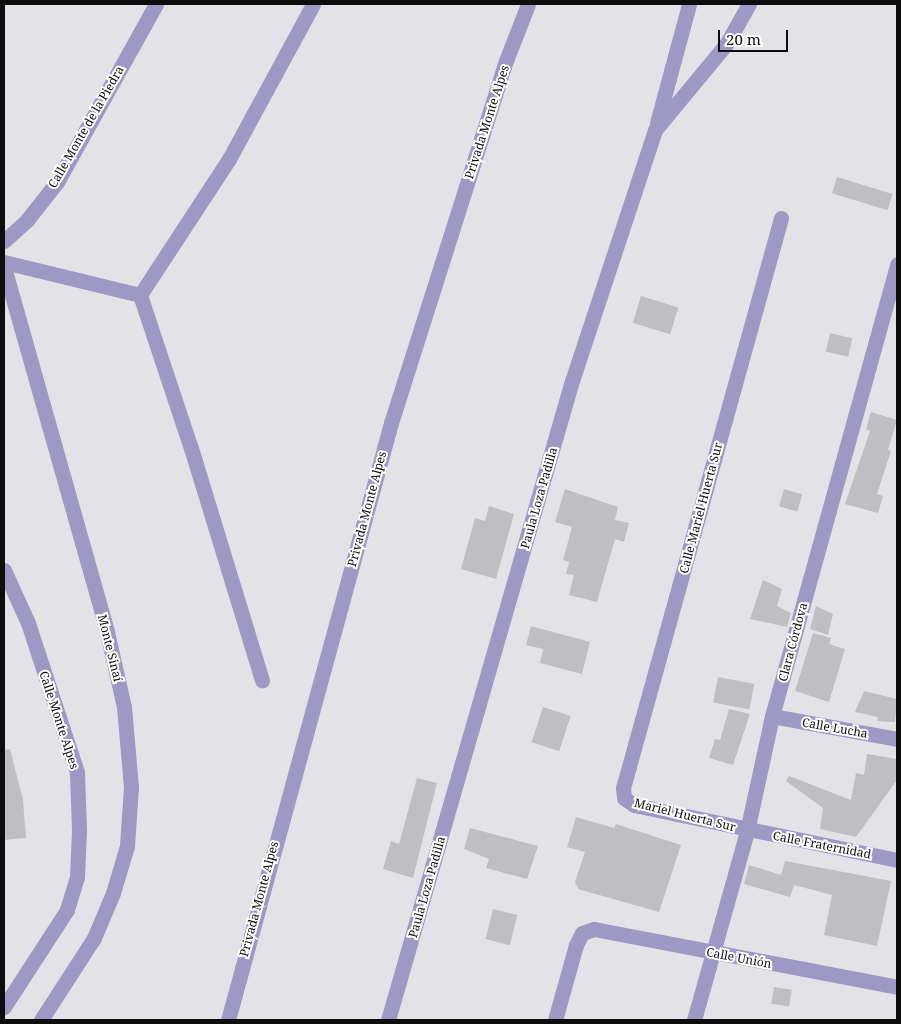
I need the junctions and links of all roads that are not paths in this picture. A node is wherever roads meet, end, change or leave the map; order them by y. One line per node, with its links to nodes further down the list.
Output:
1 (156, 4): 8 (street, Calle Monte de la Piedra)
2 (314, 4): 12 (street)
3 (528, 4): 24 (street, Privada Monte Alpes)
4 (689, 4): 6 (street)
5 (749, 4): 6 (street, Paula Loza Padilla)
6 (656, 130): 25 (street, Paula Loza Padilla)
7 (781, 218): 17 (street, Calle Mariel Huerta Sur)
8 (4, 241)
9 (4, 262): 12 (street)
10 (897, 264): 15 (street, Clara Córdova)
11 (4, 267): 23 (street, Monte Sinaí)
12 (140, 295): 14 (street)
13 (4, 570): 22 (street, Calle Monte Alpes)
14 (262, 680)
15 (772, 716): 16 (street, Calle Lucha); 18 (street, Clara Córdova)
16 (897, 739)
17 (624, 798): 18 (street, Mariel Huerta Sur)
18 (747, 831): 19 (street, Calle Fraternidad); 20 (street, Clara Córdova)
19 (897, 860)
20 (715, 953): 21 (street, Calle Unión); 26 (street, Calle Unión); 27 (street, Clara Córdova)
21 (897, 987)
22 (4, 1007)
23 (41, 1020)
24 (228, 1020)
25 (388, 1020)
26 (555, 1020)
27 (694, 1020)

